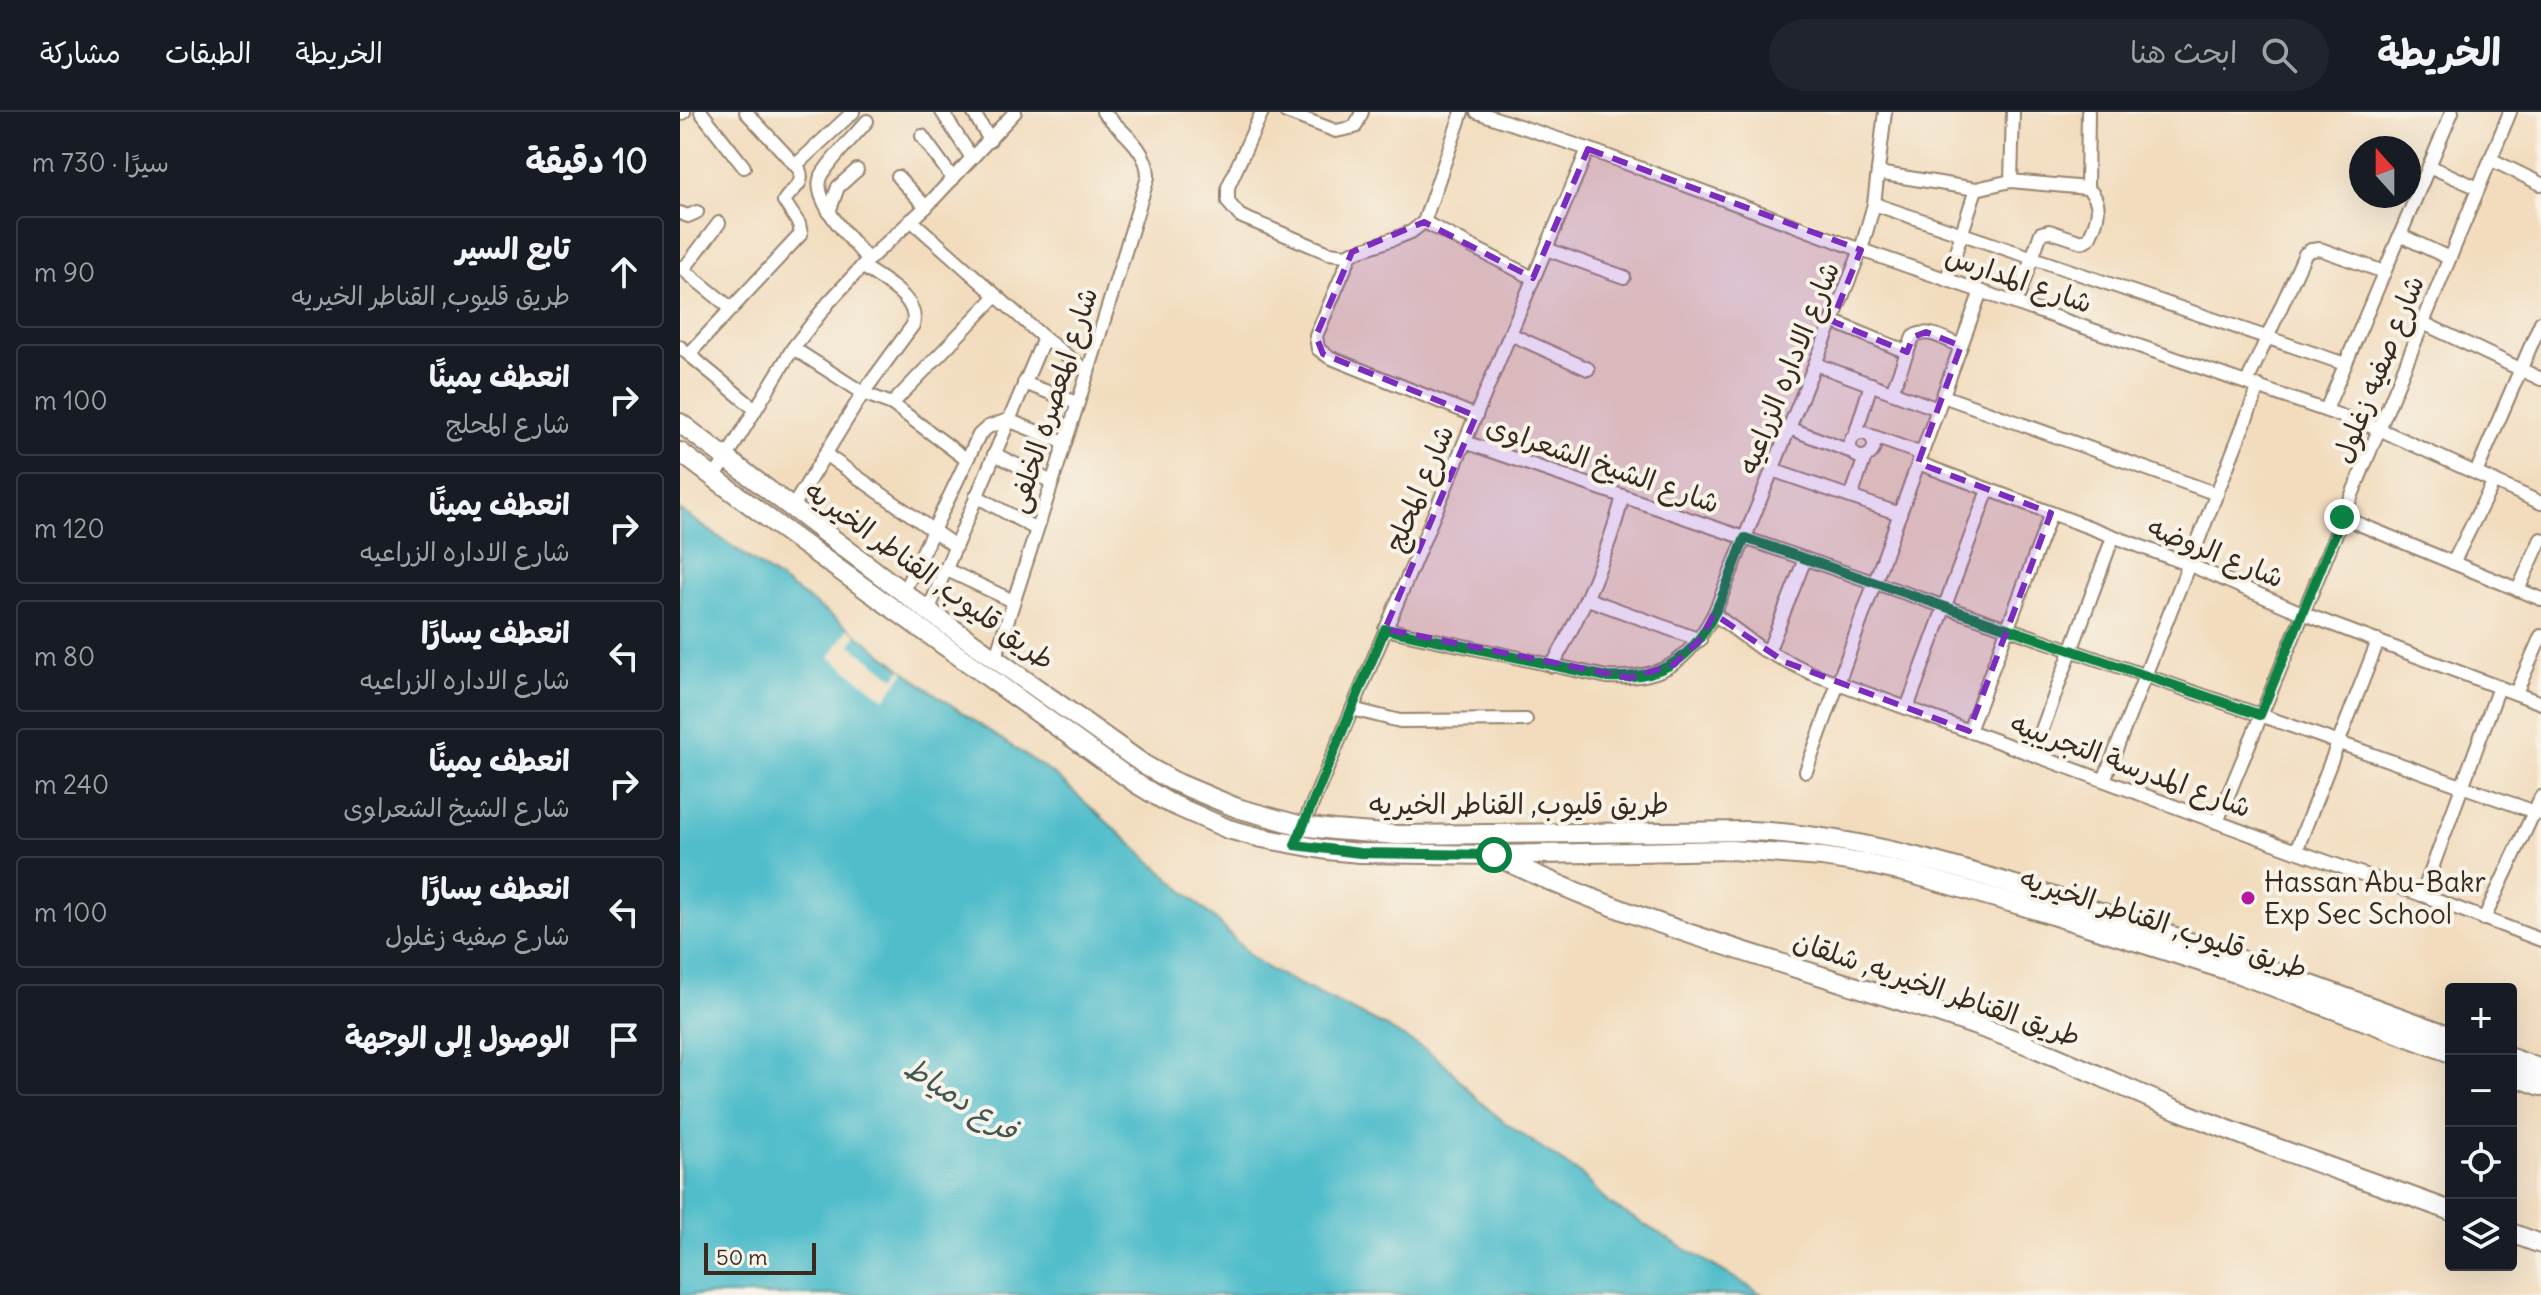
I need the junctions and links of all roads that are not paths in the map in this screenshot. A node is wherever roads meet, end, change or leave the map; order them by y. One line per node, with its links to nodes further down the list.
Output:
1 (701, 112): 30 (street)
2 (746, 112): 28 (street)
3 (942, 112): 25 (street)
4 (973, 112): 21 (street)
5 (1015, 112): 21 (street)
6 (1103, 112): 79 (street, شارع المعصره الخلفى)
7 (1262, 112): 52 (street)
8 (1286, 112): 9 (street)
9 (1362, 112)
10 (1462, 112): 46 (street)
11 (1477, 112): 18 (street, شارع المدارس)
12 (1885, 112): 32 (street, شارع الاداره الزراعيه)
13 (2013, 112): 35 (street)
14 (2088, 112): 37 (street)
15 (2452, 112): 29 (street)
16 (2510, 112): 26 (street, شارع صفيه زغلول)
17 (851, 114): 19 (street); 23 (street)
18 (1495, 115): 24 (street, شارع المدارس)
19 (834, 130): 22 (street); 23 (street)
20 (922, 136): 34 (street)
21 (990, 140): 25 (street)
22 (818, 144): 27 (street); 28 (street)
23 (848, 144): 27 (street)
24 (1588, 149): 50 (street, شارع المحلج); 51 (street, شارع المدارس)
25 (972, 158): 34 (street)
26 (2490, 159): 36 (street); 38 (street, شارع صفيه زغلول)
27 (832, 163): 43 (street)
28 (796, 165): 64 (street)
29 (2429, 166): 38 (street); 49 (street)
30 (744, 167)
31 (857, 170): 43 (street)
32 (1878, 173): 39 (street); 40 (street, شارع الاداره الزراعيه)
33 (898, 177): 41 (street)
34 (953, 179): 41 (street)
35 (2011, 181): 37 (street); 39 (street)
36 (2541, 184)
37 (2087, 188): 53 (street)
38 (2478, 188): 54 (street, شارع صفيه زغلول)
39 (1976, 189): 48 (street)
40 (1874, 204): 48 (street); 51 (street, شارع الاداره الزراعيه)
41 (926, 207): 45 (street)
42 (697, 212): 44 (street)
43 (829, 212): 55 (street)
44 (680, 213)
45 (911, 220): 55 (street); 62 (street)
46 (1424, 222): 52 (street); 59 (street)
47 (719, 223): 56 (street)
48 (1962, 234): 53 (street); 60 (street)
49 (2400, 235): 54 (street); 57 (street)
50 (1546, 249): 58 (street); 59 (street, شارع المحلج)
51 (1861, 250): 60 (street, شارع المدارس); 65 (street, شارع الاداره الزراعيه)
52 (1352, 252): 92 (street)
53 (2031, 257): 63 (street); 69 (street)
54 (2449, 258): 67 (street, شارع صفيه زغلول)
55 (865, 263): 72 (street); 85 (street)
56 (682, 268): 64 (street)
57 (2384, 272): 69 (street); 76 (street)
58 (1624, 277)
59 (1533, 278): 68 (street, شارع المحلج)
60 (1947, 279): 61 (street, شارع المدارس)
61 (1981, 291): 63 (street, شارع المدارس); 71 (street)
62 (996, 296): 70 (street); 88 (street)
63 (2016, 303): 83 (street, شارع المدارس)
64 (732, 309): 73 (street)
65 (1832, 321): 74 (street); 75 (street, شارع الاداره الزراعيه)
66 (2541, 322): 78 (street)
67 (2423, 323): 78 (street); 96 (street, شارع صفيه زغلول)
68 (1510, 334): 77 (street); 92 (street, شارع المحلج)
69 (2267, 337): 76 (street); 83 (street)
70 (1044, 338): 79 (street); 81 (street)
71 (1961, 346): 74 (street); 86 (street)
72 (793, 348): 85 (street); 89 (street)
73 (685, 350): 89 (street)
74 (1907, 352): 84 (street)
75 (1815, 364): 82 (street); 95 (street, شارع الاداره الزراعيه)
76 (2345, 364): 91 (street)
77 (1588, 369)
78 (2521, 369): 80 (street); 109 (street)
79 (1088, 372): 87 (street, شارع المعصره الخلفى)
80 (2541, 379)
81 (1024, 383): 87 (street); 93 (street)
82 (1871, 384): 84 (street); 97 (street)
83 (2253, 384): 91 (street, شارع المدارس); 114 (street)
84 (1892, 392): 90 (street)
85 (863, 393): 88 (street); 102 (street)
86 (1943, 396): 90 (street); 114 (street)
87 (1077, 403): 100 (street, شارع المعصره الخلفى)
88 (892, 404): 106 (street)
89 (755, 409): 105 (street)
90 (1938, 409): 107 (street)
91 (2326, 410): 96 (street, شارع المدارس)
92 (1476, 416): 99 (street, شارع المحلج)
93 (1008, 420): 100 (street); 103 (street); 106 (street)
94 (680, 423): 105 (main road, طريق قليوب, القناطر الخيريه)
95 (1789, 428): 104 (street); 108 (street, شارع الاداره الزراعيه)
96 (2379, 429): 109 (street, شارع المدارس); 122 (street, شارع صفيه زغلول)
97 (1855, 435): 98 (street); 104 (street)
98 (1869, 435): 104 (street); 107 (street, شارع الروضه)
99 (1465, 442): 116 (street, شارع الشيخ الشعراوى); 144 (street, شارع المحلج)
100 (1065, 443): 112 (street, شارع المعصره الخلفى)
101 (680, 452): 110 (main road, طريق قليوب, القناطر الخيريه)
102 (825, 454): 119 (street); 124 (street)
103 (994, 454): 112 (street); 115 (street)
104 (1859, 454): 117 (street)
105 (726, 458): 110 (street); 119 (main road, طريق قليوب, القناطر الخيريه)
106 (966, 459): 124 (street)
107 (1920, 459): 113 (street, شارع الروضه); 121 (street)
108 (1772, 470): 117 (street); 126 (street, شارع الاداره الزراعيه)
109 (2476, 473): 111 (street, شارع المدارس)
110 (714, 478): 172 (main road, طريق قليوب, القناطر الخيريه)
111 (2494, 481): 118 (street, شارع المدارس); 130 (street)
112 (1052, 482): 123 (street, شارع المعصره الخلفى)
113 (1988, 490): 120 (street, شارع الروضه); 139 (street)
114 (2217, 494): 131 (street)
115 (976, 496): 123 (street); 128 (street)
116 (1623, 496): 126 (street, شارع الشيخ الشعراوى); 136 (street)
117 (1851, 497): 121 (street)
118 (2541, 503)
119 (792, 508): 135 (main road, طريق قليوب, القناطر الخيريه)
120 (2051, 513): 125 (street, شارع الروضه); 143 (street)
121 (1900, 514): 133 (street)
122 (2342, 517): 130 (street); 141 (street, شارع صفيه زغلول)
123 (1036, 529): 138 (street, شارع المعصره الخلفى)
124 (933, 530): 128 (street); 135 (street)
125 (2113, 537): 131 (street, شارع الروضه); 148 (street)
126 (1745, 538): 129 (street, شارع الشيخ الشعراوى); 142 (street, شارع الاداره الزراعيه)
127 (2541, 539): 134 (street)
128 (955, 546): 132 (street)
129 (1805, 559): 133 (street, شارع الشيخ الشعراوى); 149 (street)
130 (2453, 563): 134 (street)
131 (2190, 565): 141 (street, شارع الروضه); 152 (street)
132 (945, 569): 138 (street); 140 (street)
133 (1875, 582): 139 (street, شارع الشيخ الشعراوى); 153 (street)
134 (2518, 590): 137 (street)
135 (904, 591): 140 (main road, طريق قليوب, القناطر الخيريه)
136 (1588, 599): 146 (street); 151 (street)
137 (2541, 599)
138 (1013, 601): 150 (street, شارع المعصره الخلفى)
139 (1944, 606): 143 (street, شارع الشيخ الشعراوى); 157 (street)
140 (928, 611): 150 (main road, طريق قليوب, القناطر الخيريه)
141 (2302, 613): 147 (street, شارع الروضه); 159 (street, شارع صفيه زغلول)
142 (1714, 614): 146 (street, شارع الاداره الزراعيه); 149 (street, شارع المدرسة التجريبيه)
143 (2008, 628): 148 (street, شارع الشيخ الشعراوى); 161 (street)
144 (1385, 629): 151 (street, شارع الاداره الزراعيه); 158 (street, شارع المحلج)
145 (2541, 636): 155 (street)
146 (1700, 640): 151 (street, شارع الاداره الزراعيه)
147 (2378, 641): 154 (street, شارع الروضه); 162 (street)
148 (2072, 650): 152 (street, شارع الشيخ الشعراوى); 163 (street)
149 (1768, 652): 153 (street, شارع المدرسة التجريبيه)
150 (995, 659): 170 (main road, طريق قليوب, القناطر الخيريه)
151 (1552, 666)
152 (2145, 676): 159 (street, شارع الشيخ الشعراوى); 165 (street)
153 (1838, 683): 157 (street, شارع المدرسة التجريبيه); 164 (street)
154 (2499, 687): 155 (street, شارع الروضه); 166 (street)
155 (2516, 693): 156 (street, شارع الروضه)
156 (2541, 703)
157 (1907, 708): 161 (street, شارع المدرسة التجريبيه)
158 (1352, 709): 160 (street); 170 (street, شارع المحلج)
159 (2260, 715): 162 (street, شارع الشيخ الشعراوى); 169 (street, شارع صفيه زغلول)
160 (1526, 720)
161 (1969, 731): 163 (street, شارع المدرسة التجريبيه)
162 (2339, 742): 166 (street, شارع الشيخ الشعراوى); 174 (street)
163 (2033, 754): 165 (street, شارع المدرسة التجريبيه)
164 (1806, 771)
165 (2104, 780): 169 (street, شارع المدرسة التجريبيه)
166 (2462, 786): 168 (street, شارع الشيخ الشعراوى); 176 (street)
167 (2541, 797): 168 (street)
168 (2538, 813): 178 (street)
169 (2217, 822): 174 (street, شارع المدرسة التجريبيه)
170 (1302, 826): 171 (main road, طريق قليوب, القناطر الخيريه); 172 (street, شارع المحلج)
171 (1669, 832): 173 (main road); 177 (main road, طريق قليوب, القناطر الخيريه)
172 (1295, 845): 175 (main road, طريق قليوب, القناطر الخيريه)
173 (1668, 851): 175 (main road, طريق قليوب, القناطر الخيريه); 177 (main road, طريق قليوب, القناطر الخيريه)
174 (2296, 851): 176 (street, شارع المدرسة التجريبيه)
175 (1494, 855): 187 (main road, طريق القناطر الخيريه, شلقان)
176 (2422, 895): 178 (street, شارع المدرسة التجريبيه)
177 (2022, 896): 179 (main road, طريق قليوب, القناطر الخيريه)
178 (2484, 919): 180 (street, شارع المدرسة التجريبيه)
179 (2156, 939): 181 (main road, طريق قليوب, القناطر الخيريه); 182 (main road, طريق قليوب, القناطر الخيريه)
180 (2541, 940)
181 (2445, 1034)
182 (2445, 1051)
183 (2517, 1060): 184 (main road)
184 (2541, 1069)
185 (2517, 1077): 186 (main road)
186 (2541, 1086)
187 (2445, 1209)
188 (2517, 1235): 189 (main road)
189 (2541, 1244)

